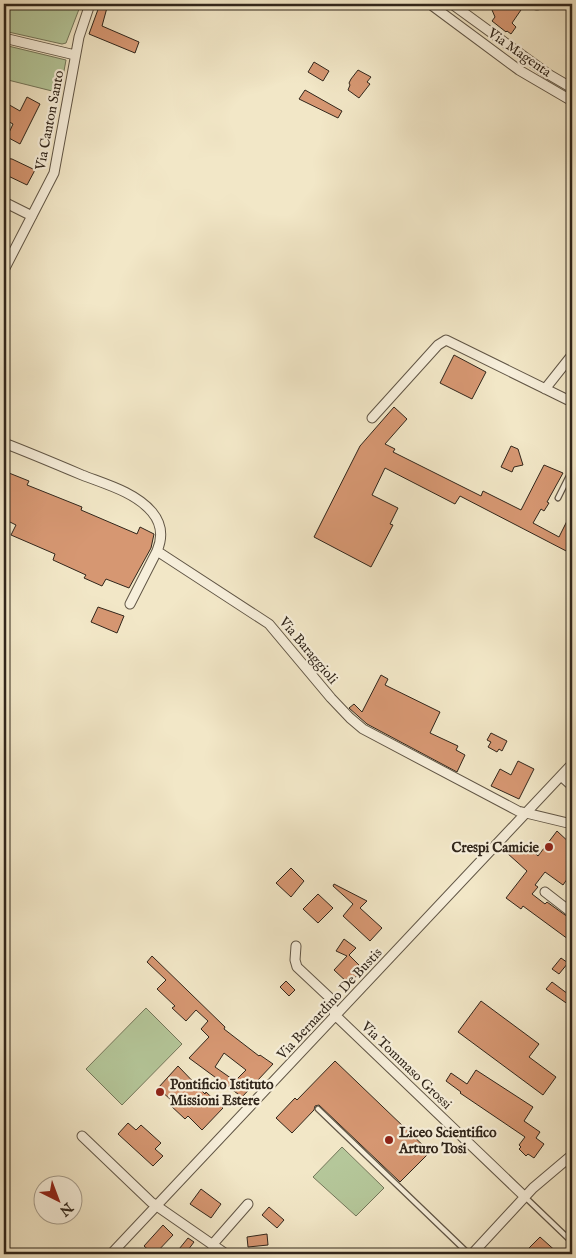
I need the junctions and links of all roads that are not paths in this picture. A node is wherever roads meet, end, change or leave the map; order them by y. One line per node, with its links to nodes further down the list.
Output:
1 (90, 4): 5 (street, Via Canton Santo)
2 (431, 4): 7 (street, Via Magenta)
3 (452, 4): 6 (street, Via Magenta)
4 (4, 38): 5 (street, Via Canton Santo)
5 (76, 55): 9 (street, Via Canton Santo)
6 (572, 88)
7 (572, 101)
8 (4, 202): 9 (street)
9 (32, 216): 10 (street, Via Canton Santo)
10 (4, 270)
11 (572, 355): 12 (street)
12 (545, 389): 13 (street); 14 (street)
13 (572, 402)
14 (372, 418)
15 (4, 443): 18 (street)
16 (572, 470): 17 (lane)
17 (558, 498)
18 (157, 551): 19 (street); 23 (street, Via Baraggioli)
19 (130, 604)
20 (572, 764): 21 (street, Via Bernardino De Bustis)
21 (561, 776): 22 (street); 23 (street, Via Bernardino De Bustis)
22 (572, 786)
23 (525, 813): 24 (street, Via Baraggioli); 28 (street, Via Bernardino De Bustis)
24 (572, 824)
25 (545, 892): 26 (street)
26 (572, 913)
27 (296, 946): 28 (street)
28 (335, 1016): 32 (street, Via Tommaso Grossi); 34 (street, Via Bernardino De Bustis)
29 (318, 1109): 39 (lane)
30 (82, 1136): 34 (street)
31 (572, 1155): 32 (street)
32 (524, 1196): 35 (lane); 39 (street)
33 (248, 1204): 36 (street)
34 (156, 1206): 36 (street); 37 (street, Via Bernardino De Bustis)
35 (572, 1242)
36 (212, 1245): 38 (street)
37 (111, 1254)
38 (226, 1254)
39 (471, 1254)

